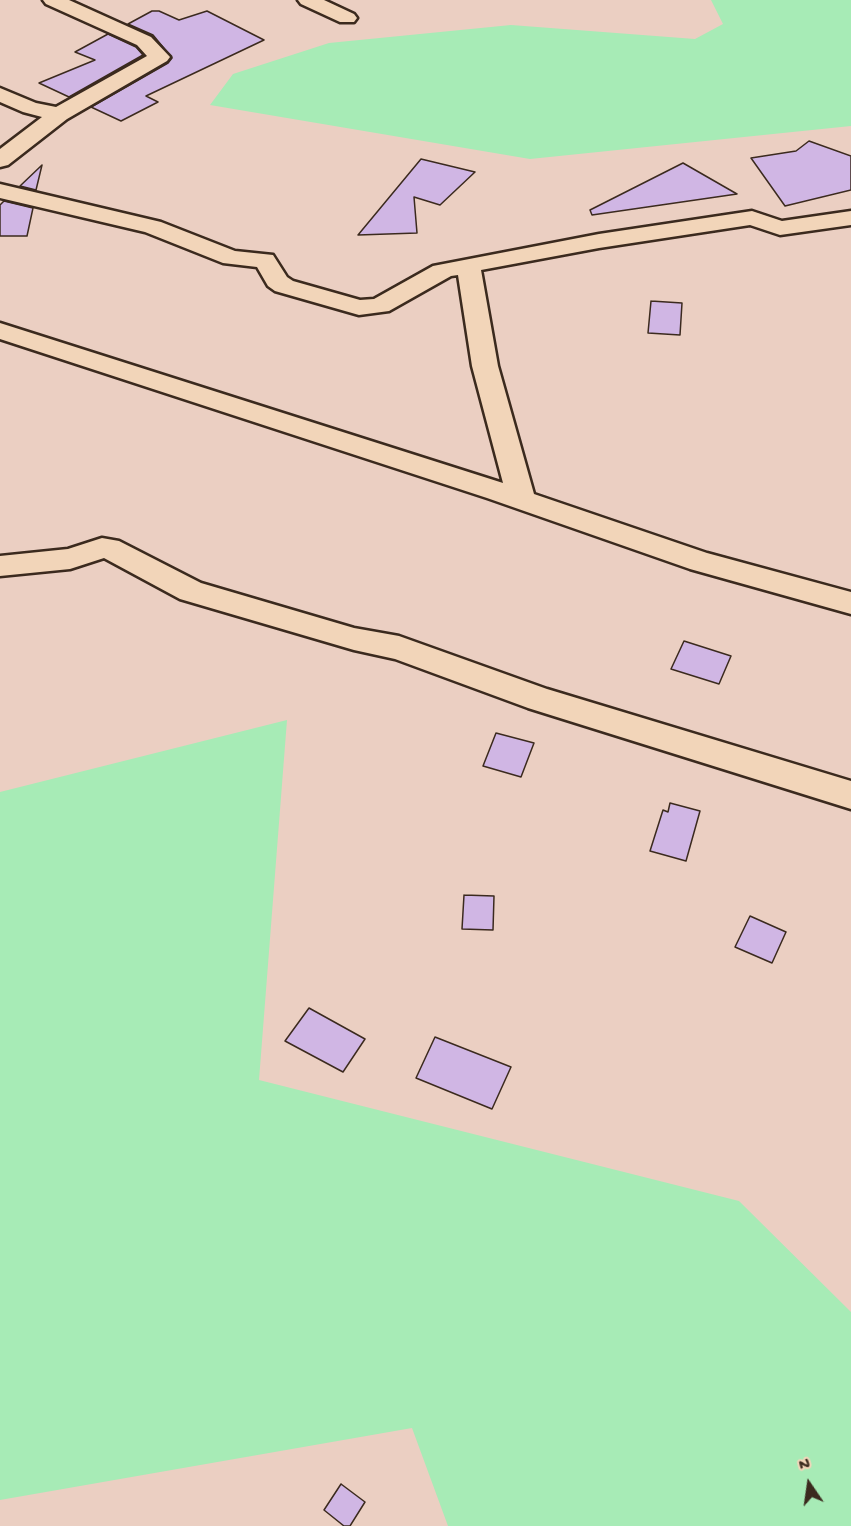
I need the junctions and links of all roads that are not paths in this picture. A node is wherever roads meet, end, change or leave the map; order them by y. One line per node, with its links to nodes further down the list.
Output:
1 (53, 0): 5 (street)
2 (308, 0): 3 (street)
3 (346, 18)
4 (0, 94): 5 (street)
5 (59, 114): 6 (street)
6 (0, 160)
7 (0, 191): 9 (street)
8 (851, 218): 9 (street)
9 (468, 265): 11 (street)
10 (0, 332): 11 (street)
11 (522, 500): 13 (street)
12 (0, 566): 14 (street)
13 (851, 603)
14 (851, 795)

